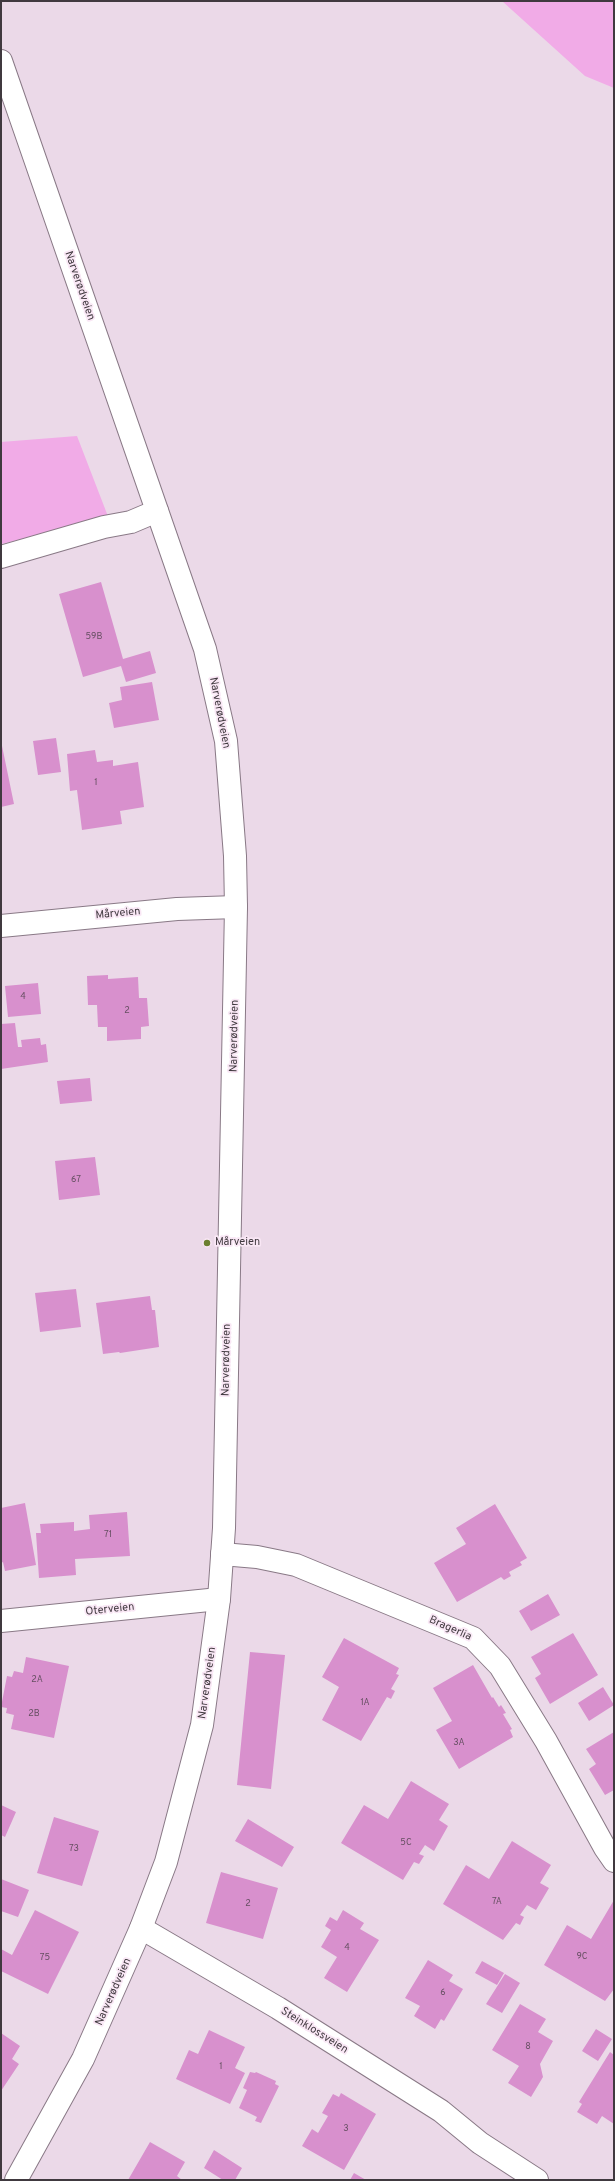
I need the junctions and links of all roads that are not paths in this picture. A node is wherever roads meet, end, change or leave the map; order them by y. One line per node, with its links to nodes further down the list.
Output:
1 (1, 61): 2 (main road, Narverødveien)
2 (157, 511): 3 (main road); 4 (main road, Narverødveien)
3 (1, 557)
4 (236, 907): 5 (main road, Mårveien); 6 (main road, Narverødveien)
5 (1, 926)
6 (222, 1554): 7 (main road, Narverødveien); 9 (main road, Bragerlia)
7 (220, 1599): 8 (main road, Oterveien); 10 (main road, Narverødveien)
8 (1, 1621)
9 (614, 1860)
10 (141, 1928): 11 (main road, Narverødveien); 12 (main road, Steinklossveien)
11 (16, 2180)
12 (537, 2180)

